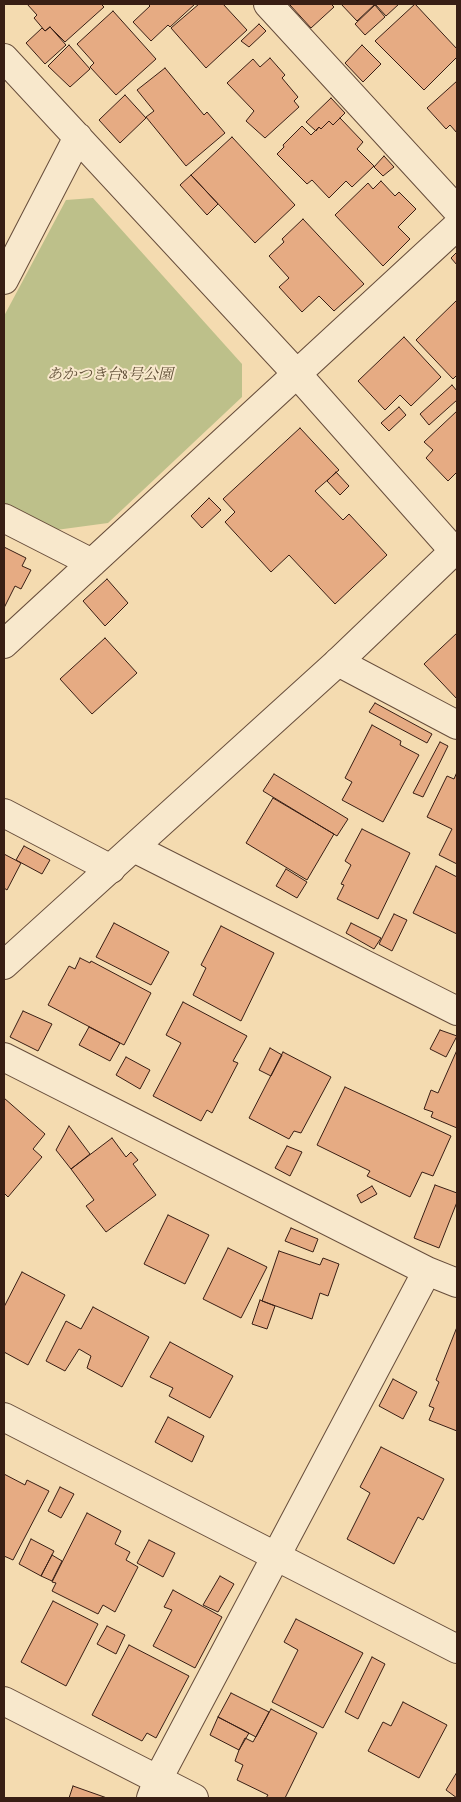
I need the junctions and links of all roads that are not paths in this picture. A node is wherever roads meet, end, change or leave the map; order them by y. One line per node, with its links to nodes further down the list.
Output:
1 (268, 4): 4 (street)
2 (4, 58): 3 (street)
3 (78, 137): 6 (street); 7 (street)
4 (457, 210)
5 (457, 226): 7 (street)
6 (4, 280)
7 (297, 374): 9 (street); 10 (street)
8 (4, 518): 10 (street)
9 (456, 549): 12 (street)
10 (92, 563): 11 (street)
11 (4, 644)
12 (338, 662): 13 (street); 15 (street)
13 (457, 725)
14 (4, 813): 16 (street)
15 (134, 848): 16 (street); 18 (street)
16 (112, 869): 17 (street)
17 (4, 965)
18 (457, 1011)
19 (4, 1057): 20 (street)
20 (427, 1271): 21 (street); 23 (street)
21 (457, 1283)
22 (4, 1417): 23 (street)
23 (275, 1556): 24 (street); 26 (street)
24 (457, 1649)
25 (4, 1701): 26 (street)
26 (154, 1789): 27 (street)
27 (194, 1798)

